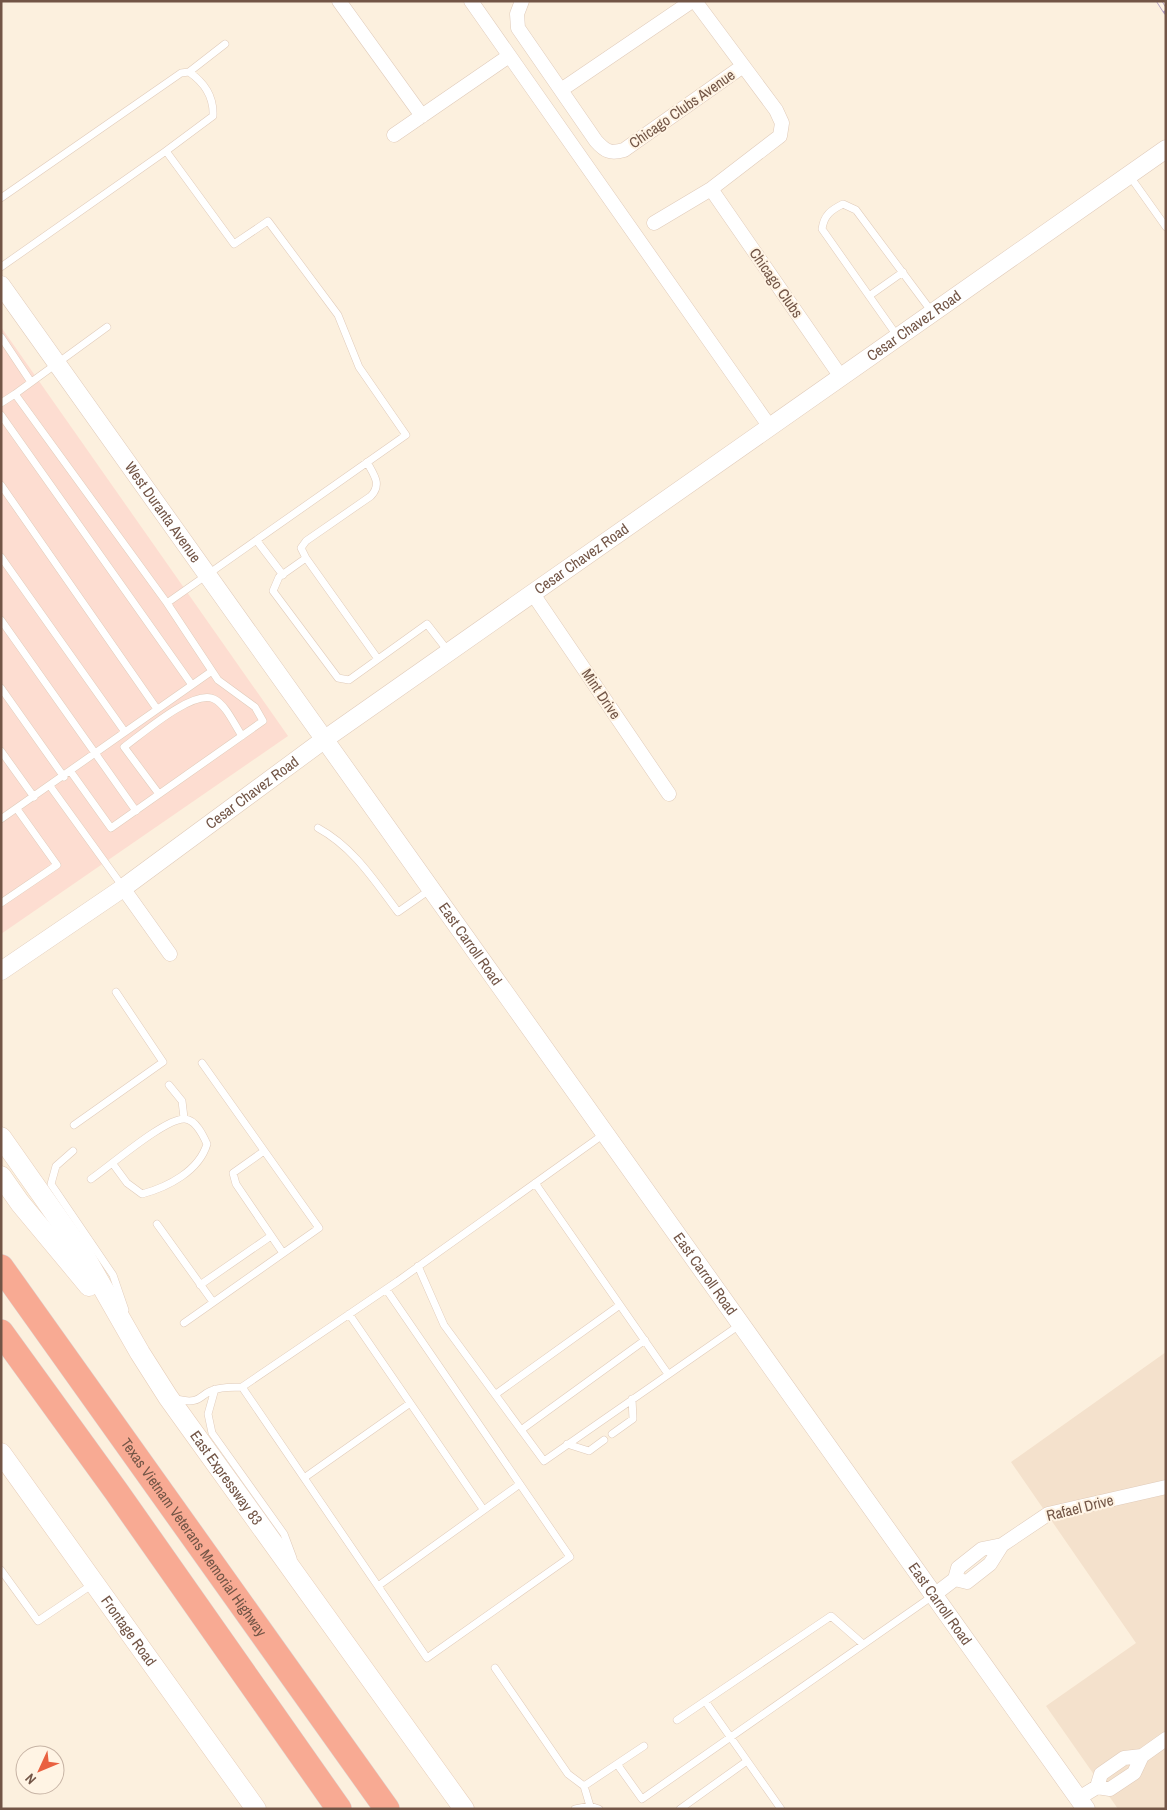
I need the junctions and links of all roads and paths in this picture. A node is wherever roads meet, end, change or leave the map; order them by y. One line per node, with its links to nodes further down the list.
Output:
1 (340, 1): 10 (street)
2 (471, 1): 6 (street)
3 (522, 1): 9 (street, Chicago Clubs Avenue)
4 (694, 1): 7 (street, Chicago Clubs Avenue); 9 (street, Chicago Clubs Avenue)
5 (225, 44): 8 (lane)
6 (509, 56): 10 (street); 33 (street)
7 (743, 66): 9 (street, Chicago Clubs Avenue); 15 (street, Chicago Clubs Avenue)
8 (189, 72): 13 (lane); 16 (lane)
9 (561, 90)
10 (422, 116): 11 (street)
11 (394, 135)
12 (1166, 148): 14 (street, Cesar Chavez Road)
13 (166, 151): 19 (lane); 34 (lane)
14 (1129, 174): 18 (lane); 23 (street, Cesar Chavez Road)
15 (710, 189): 17 (street, Chicago Clubs Avenue); 28 (street, Chicago Clubs)
16 (1, 198)
17 (654, 223)
18 (1166, 227)
19 (1, 267)
20 (904, 272): 22 (lane); 22 (lane); 23 (lane)
21 (1, 285): 27 (street, West Duranta Avenue)
22 (869, 296): 26 (lane)
23 (933, 312): 26 (street, Cesar Chavez Road)
24 (107, 327): 27 (lane)
25 (1, 337): 29 (lane)
26 (898, 337): 28 (street, Cesar Chavez Road)
27 (57, 363): 29 (lane); 39 (street, West Duranta Avenue)
28 (841, 377): 33 (street, Cesar Chavez Road)
29 (31, 382): 30 (lane)
30 (15, 394): 31 (lane); 42 (lane)
31 (1, 403)
32 (1, 415): 47 (lane)
33 (770, 427): 41 (street, Cesar Chavez Road)
34 (367, 462): 36 (lane); 38 (lane)
35 (1, 485): 49 (lane)
36 (257, 541): 39 (lane); 40 (lane)
37 (1, 557): 50 (lane)
38 (306, 558): 40 (lane); 45 (lane)
39 (208, 575): 42 (lane); 53 (street, West Duranta Avenue)
40 (283, 575): 45 (lane)
41 (533, 594): 44 (street, Cesar Chavez Road); 61 (street, Mint Drive)
42 (167, 602): 46 (lane)
43 (1, 620): 56 (lane)
44 (449, 654): 45 (lane); 53 (street, Cesar Chavez Road)
45 (378, 659)
46 (212, 671): 47 (lane); 51 (lane)
47 (192, 685): 49 (lane)
48 (1, 688): 58 (lane)
49 (157, 709): 50 (lane)
50 (125, 732): 52 (lane)
51 (242, 736): 54 (lane); 60 (lane)
52 (117, 737): 54 (lane); 56 (lane)
53 (325, 739): 67 (street, Cesar Chavez Road); 68 (street, East Carroll Road)
54 (124, 746): 60 (lane)
55 (1, 751): 62 (lane)
56 (95, 753): 57 (lane); 64 (lane)
57 (71, 772): 58 (lane); 64 (lane)
58 (64, 777): 59 (lane)
59 (50, 786): 62 (lane); 67 (lane)
60 (159, 794): 64 (lane)
61 (669, 794)
62 (34, 797): 63 (lane)
63 (17, 809): 65 (lane); 69 (lane)
64 (136, 811)
65 (1, 819)
66 (318, 828): 68 (lane)
67 (123, 888): 70 (street); 71 (street, Cesar Chavez Road)
68 (431, 888): 77 (street, East Carroll Road)
69 (1, 903)
70 (170, 954)
71 (1, 971)
72 (116, 992): 76 (lane)
73 (202, 1063): 80 (lane)
74 (169, 1085): 75 (lane)
75 (184, 1118): 81 (lane); 81 (lane)
76 (74, 1125)
77 (605, 1133): 84 (lane); 96 (street, East Carroll Road)
78 (1, 1137): 99 (main road, East Expressway 83)
79 (73, 1151): 99 (lane)
80 (264, 1151): 86 (lane); 87 (lane)
81 (113, 1164): 83 (lane)
82 (1, 1176): 99 (main road)
83 (91, 1179)
84 (535, 1183): 88 (lane); 93 (lane)
85 (157, 1224): 90 (lane)
86 (271, 1236): 87 (lane); 90 (lane)
87 (283, 1253): 92 (lane)
88 (418, 1266): 91 (lane); 103 (lane)
89 (1, 1267): 129 (highway, Texas Vietnam Veterans Memorial Highway)
90 (200, 1284): 92 (lane)
91 (386, 1289): 94 (lane); 113 (lane)
92 (213, 1302): 95 (lane)
93 (620, 1305): 98 (lane); 103 (lane)
94 (349, 1314): 101 (lane); 106 (lane)
95 (184, 1323)
96 (741, 1324): 100 (lane); 124 (street, East Carroll Road)
97 (1, 1332): 125 (highway)
98 (645, 1340): 100 (lane); 107 (lane)
99 (140, 1353): 104 (main road, East Expressway 83)
100 (668, 1374): 105 (lane)
101 (242, 1387): 102 (lane); 112 (lane)
102 (215, 1389): 104 (lane); 123 (lane)
103 (496, 1394): 107 (lane)
104 (168, 1397): 123 (main road, East Expressway 83)
105 (632, 1399): 108 (lane); 110 (lane)
106 (409, 1404): 112 (lane); 115 (lane)
107 (521, 1430): 110 (lane)
108 (612, 1434)
109 (604, 1440): 110 (lane)
110 (567, 1444)
111 (1, 1453): 121 (main road, Frontage Road)
112 (304, 1478): 122 (lane)
113 (520, 1484): 115 (lane); 122 (lane)
114 (1164, 1491): 116 (street, Rafael Drive)
115 (483, 1509): 122 (lane)
116 (1002, 1545): 117 (street, Rafael Drive); 119 (street, Rafael Drive)
117 (966, 1561): 119 (street); 120 (street, Rafael Drive)
118 (1, 1570): 121 (lane)
119 (976, 1575): 120 (street, Rafael Drive)
120 (955, 1579): 124 (street, Rafael Drive)
121 (94, 1583): 143 (main road, Frontage Road)
122 (378, 1586)
123 (304, 1589): 148 (main road, East Expressway 83)
124 (934, 1594): 126 (lane); 141 (street, East Carroll Road)
125 (218, 1636): 144 (highway); 145 (highway)
126 (864, 1644): 128 (lane); 131 (lane)
127 (495, 1668): 139 (lane)
128 (705, 1701): 130 (lane); 131 (lane)
129 (317, 1710): 146 (highway, Texas Vietnam Veterans Memorial Highway); 147 (highway)
130 (677, 1720)
131 (730, 1737): 135 (lane); 136 (lane)
132 (1166, 1739): 134 (street)
133 (644, 1746): 136 (lane)
134 (1142, 1756): 137 (street); 138 (street)
135 (747, 1761): 151 (lane); 152 (lane)
136 (618, 1764): 139 (lane)
137 (1111, 1767): 138 (street); 140 (street)
138 (1121, 1782): 140 (street)
139 (584, 1786): 142 (lane)
140 (1097, 1787): 141 (street)
141 (1083, 1803)
142 (590, 1806): 149 (lane); 150 (lane)
143 (256, 1809)
144 (322, 1809)
145 (339, 1809)
146 (387, 1809)
147 (402, 1809)
148 (464, 1809)
149 (575, 1809)
150 (599, 1809)
151 (680, 1809)
152 (781, 1809)

